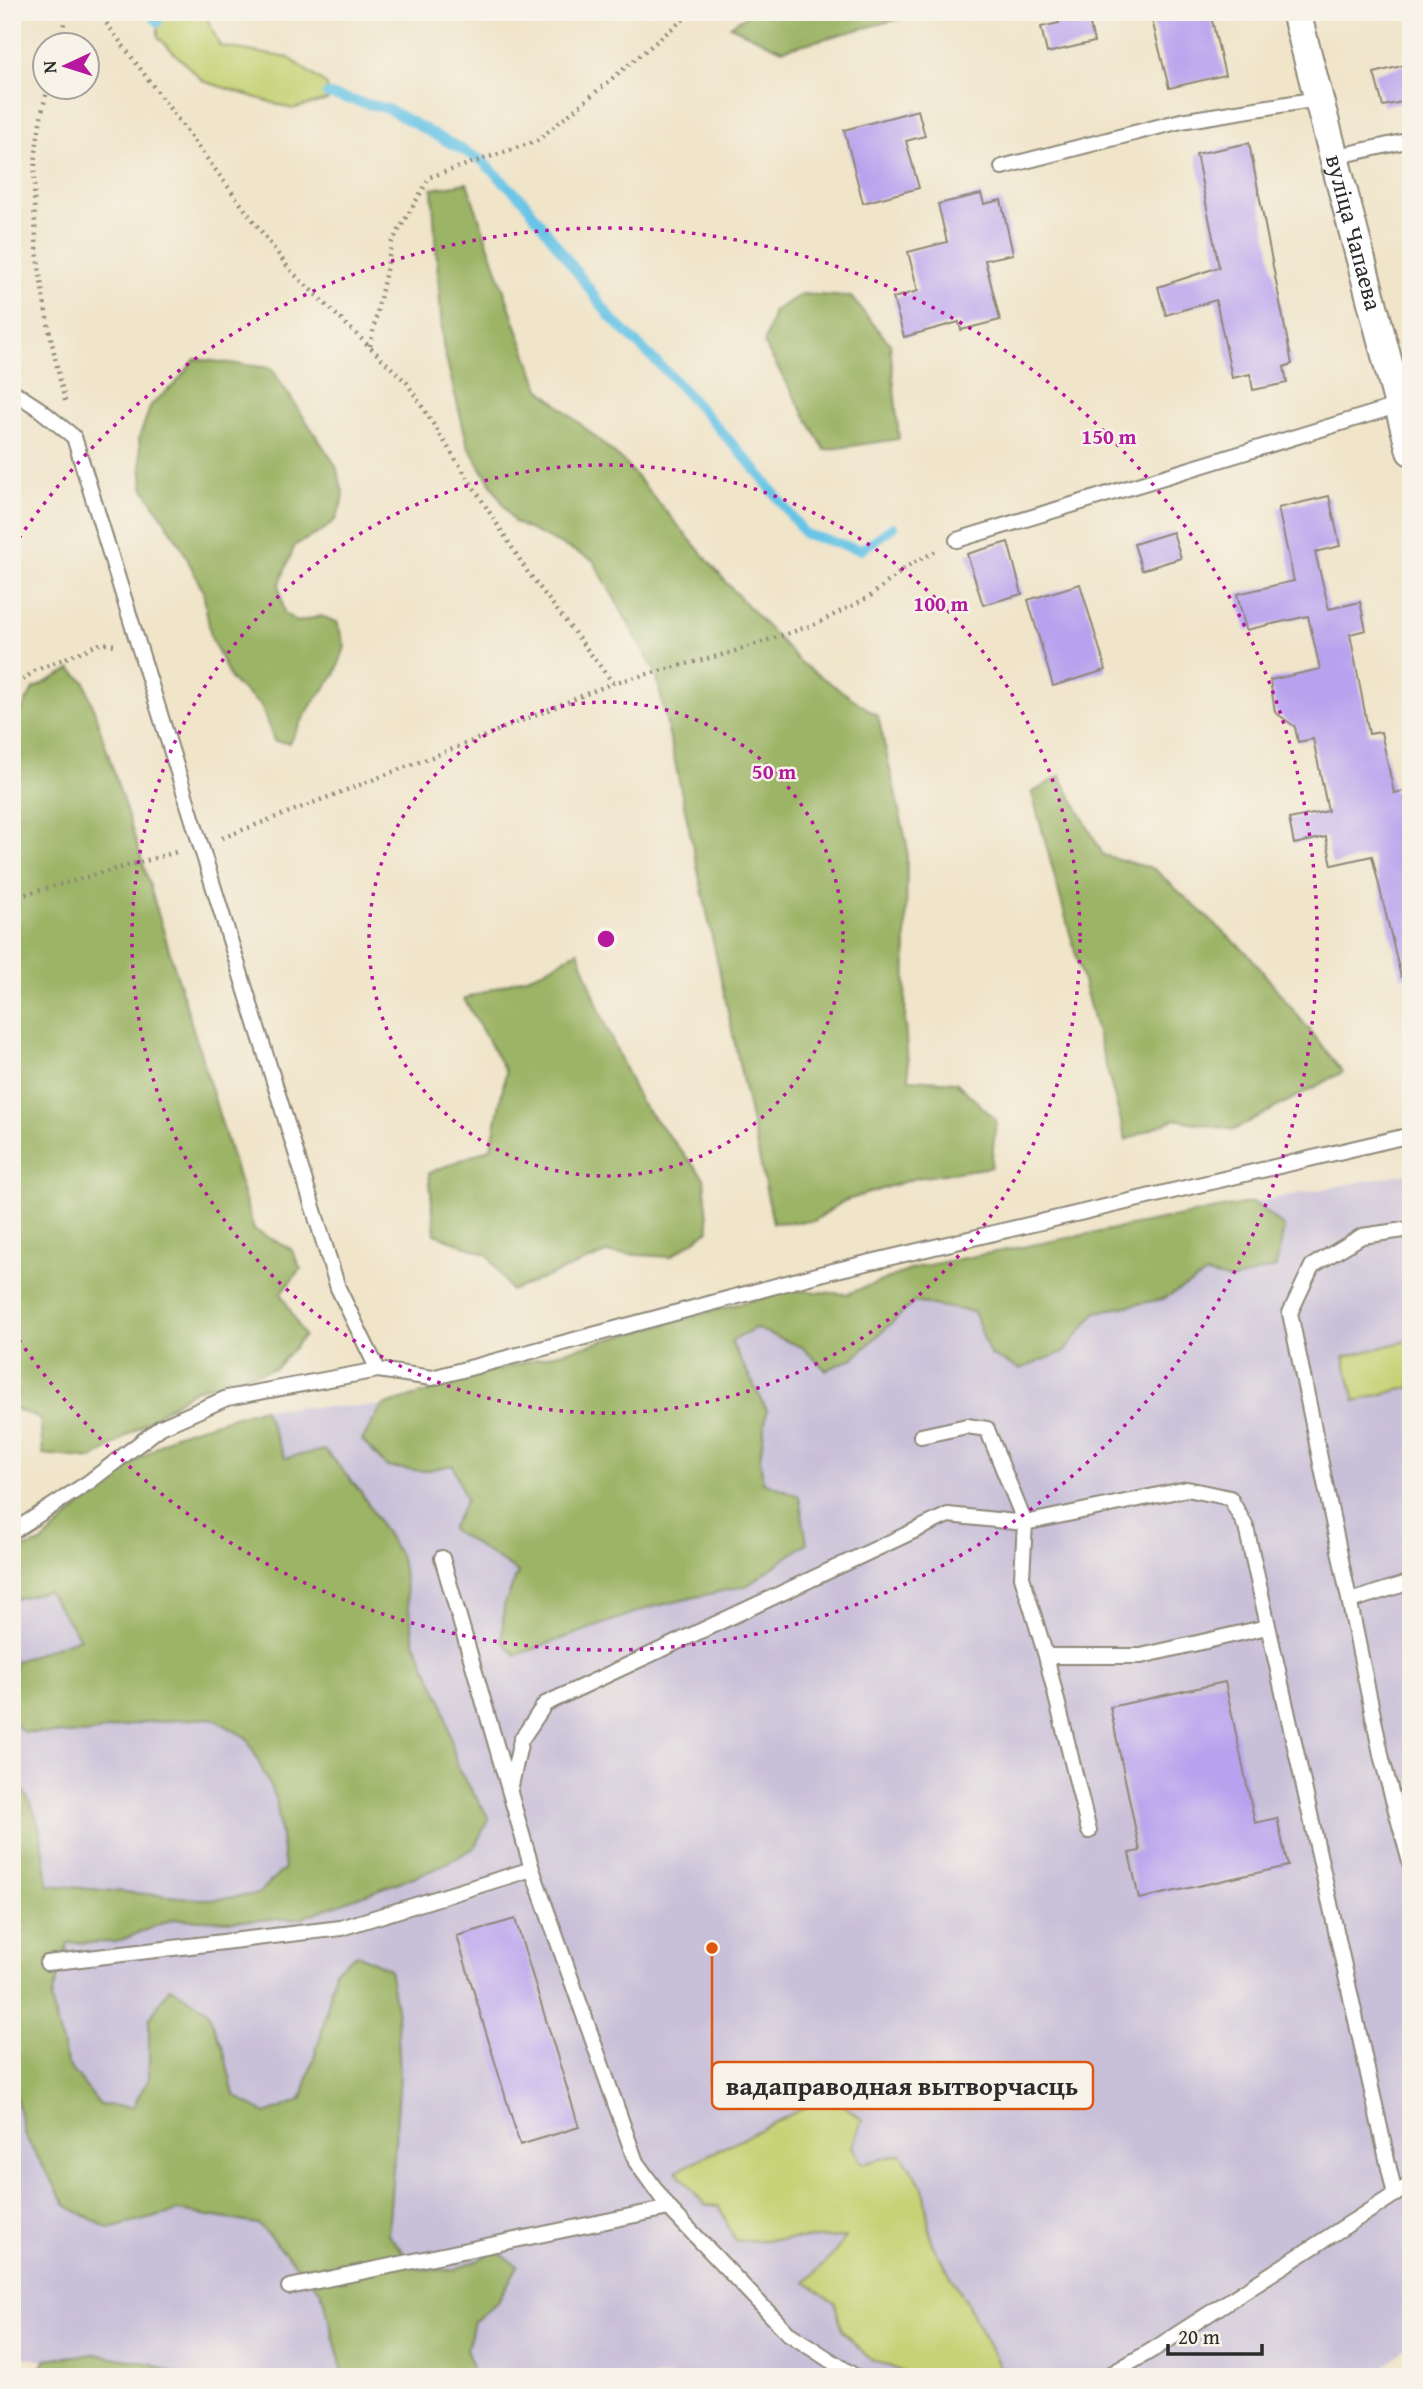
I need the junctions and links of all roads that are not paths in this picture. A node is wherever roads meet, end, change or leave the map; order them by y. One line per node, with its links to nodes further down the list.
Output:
1 (1296, 12): 2 (street, вуліца Чапаева)
2 (1318, 99): 4 (street, вуліца Чапаева); 5 (lane)
3 (1411, 140): 4 (lane)
4 (1334, 157): 7 (street, вуліца Чапаева)
5 (1002, 167)
6 (12, 391): 12 (lane)
7 (1405, 403): 8 (street, вуліца Чапаева); 9 (lane)
8 (1411, 451)
9 (957, 540)
10 (1411, 1135): 12 (lane)
11 (1411, 1228): 18 (lane)
12 (378, 1370): 15 (lane)
13 (921, 1436): 14 (lane)
14 (1025, 1523): 19 (lane); 20 (lane); 21 (lane)
15 (12, 1532)
16 (442, 1558): 21 (lane)
17 (1411, 1582): 18 (lane)
18 (1350, 1601): 23 (lane)
19 (1267, 1627): 20 (lane); 27 (lane)
20 (1046, 1656): 22 (lane)
21 (510, 1793): 24 (lane)
22 (1090, 1832)
23 (1411, 1866)
24 (532, 1869): 25 (lane); 28 (lane)
25 (47, 1963)
26 (1411, 2184): 27 (lane)
27 (1395, 2195): 31 (lane)
28 (669, 2208): 29 (lane); 30 (lane)
29 (289, 2287)
30 (856, 2377)
31 (1106, 2377)

